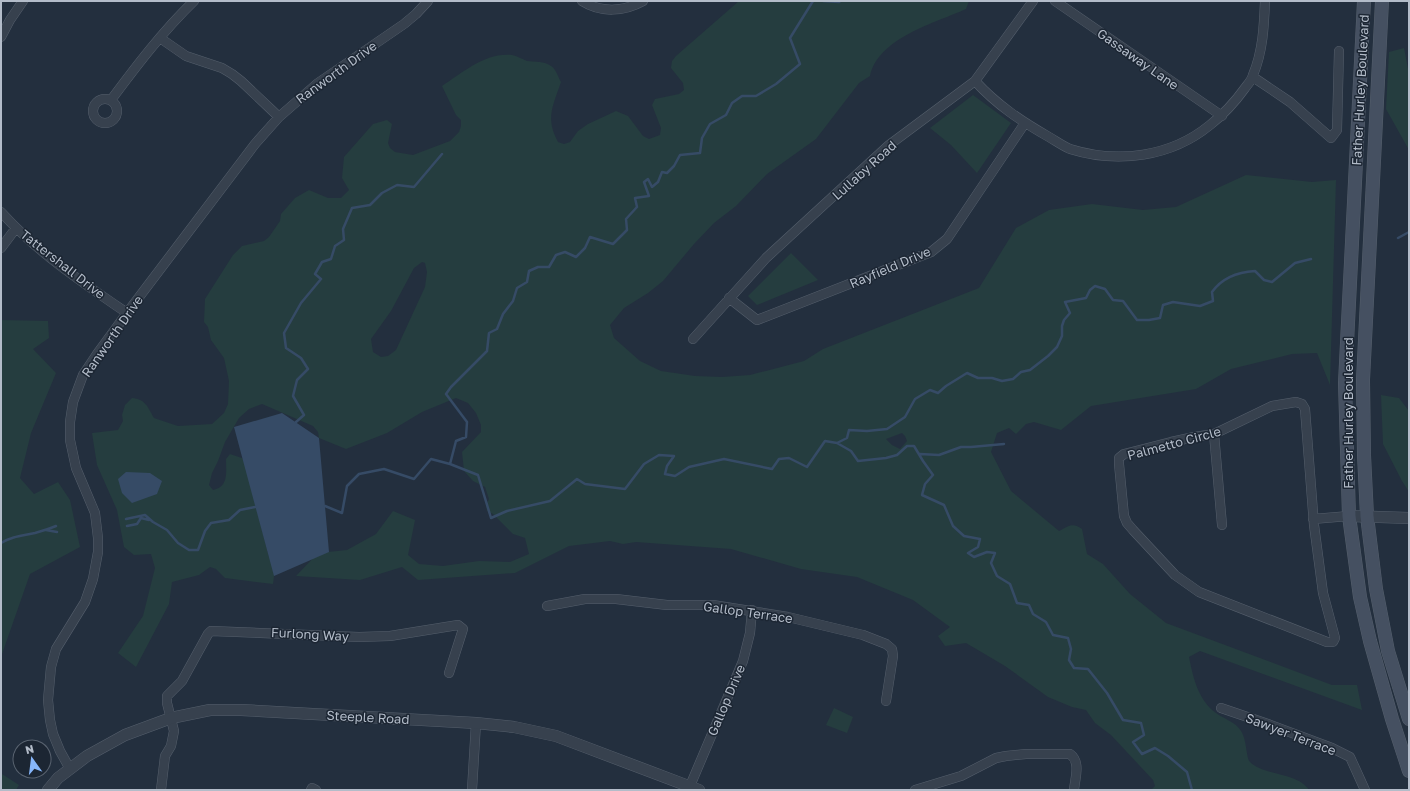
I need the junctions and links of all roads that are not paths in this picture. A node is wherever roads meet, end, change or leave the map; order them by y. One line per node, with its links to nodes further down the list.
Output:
1 (23, 1): 11 (street)
2 (194, 1): 12 (street)
3 (428, 1): 18 (street, Ranworth Drive)
4 (582, 1): 5 (street)
5 (643, 1)
6 (1033, 1): 15 (street, Lullaby Road)
7 (1055, 1): 17 (street, Gassaway Lane)
8 (1265, 1): 14 (street)
9 (1364, 1): 27 (main road, Father Hurley Boulevard)
10 (1382, 1): 28 (main road, Father Hurley Boulevard)
11 (1, 37)
12 (160, 38): 16 (street); 18 (street)
13 (1339, 51): 14 (street)
14 (1253, 77): 17 (street)
15 (975, 81): 19 (street); 23 (street, Lullaby Road)
16 (111, 100)
17 (1222, 116): 19 (street)
18 (278, 117): 24 (street, Ranworth Drive)
19 (1025, 123): 23 (street, Rayfield Drive)
20 (1, 212): 21 (street, Tattershall Drive)
21 (16, 228): 22 (street); 24 (street, Tattershall Drive)
22 (1, 248)
23 (730, 298): 25 (street, Lullaby Road)
24 (127, 313): 40 (street, Ranworth Drive)
25 (693, 339)
26 (1214, 434): 30 (street, Palmetto Circle); 30 (street, Palmetto Circle); 31 (street)
27 (1350, 516): 28 (street); 30 (street); 41 (main road, Father Hurley Boulevard)
28 (1367, 516): 29 (street); 38 (main road, Father Hurley Boulevard)
29 (1409, 518)
30 (1313, 519)
31 (1222, 525)
32 (547, 606): 33 (street, Gallop Terrace)
33 (752, 610): 35 (street, Gallop Terrace); 42 (street, Gallop Drive)
34 (449, 673): 37 (street, Furlong Way)
35 (886, 701)
36 (1221, 708): 50 (street, Sawyer Terrace)
37 (171, 718): 39 (street, Steeple Road); 40 (street, Steeple Road); 44 (street)
38 (1409, 719)
39 (476, 723): 42 (street, Steeple Road); 47 (street)
40 (70, 769): 43 (street, Steeple Road)
41 (1409, 771)
42 (694, 788)
43 (48, 790)
44 (161, 790)
45 (311, 790): 46 (street)
46 (316, 790)
47 (472, 790)
48 (915, 790): 49 (street)
49 (1074, 790)
50 (1366, 790)

